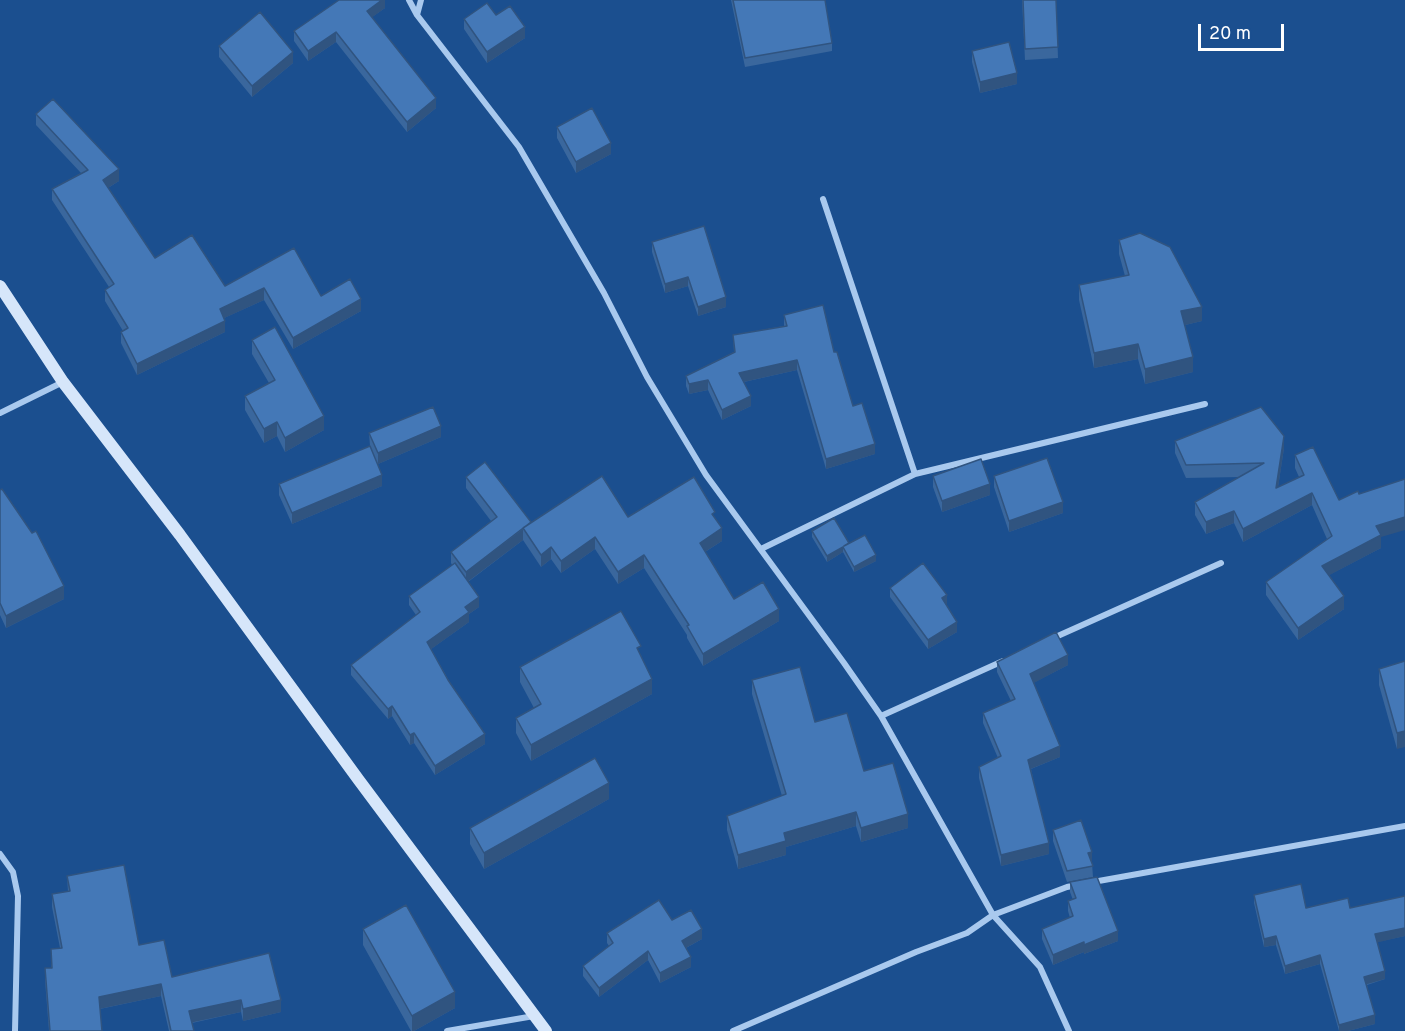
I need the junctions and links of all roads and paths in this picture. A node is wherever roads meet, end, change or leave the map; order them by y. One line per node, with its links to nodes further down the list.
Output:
1 (409, 0): 3 (street)
2 (421, 0): 3 (street)
3 (417, 15): 10 (street)
4 (823, 199): 9 (street)
5 (0, 286): 6 (street)
6 (63, 382): 8 (street); 18 (street)
7 (1205, 404): 9 (street)
8 (0, 413)
9 (915, 474): 10 (street)
10 (761, 549): 14 (street)
11 (1221, 563): 12 (street)
12 (1040, 644)
13 (1008, 658): 14 (street)
14 (880, 716): 17 (street)
15 (1405, 826): 17 (street)
16 (0, 854): 19 (street)
17 (993, 915): 22 (street); 23 (street)
18 (535, 1016): 20 (street); 21 (street)
19 (15, 1031)
20 (447, 1031)
21 (546, 1031)
22 (734, 1031)
23 (1070, 1031)

